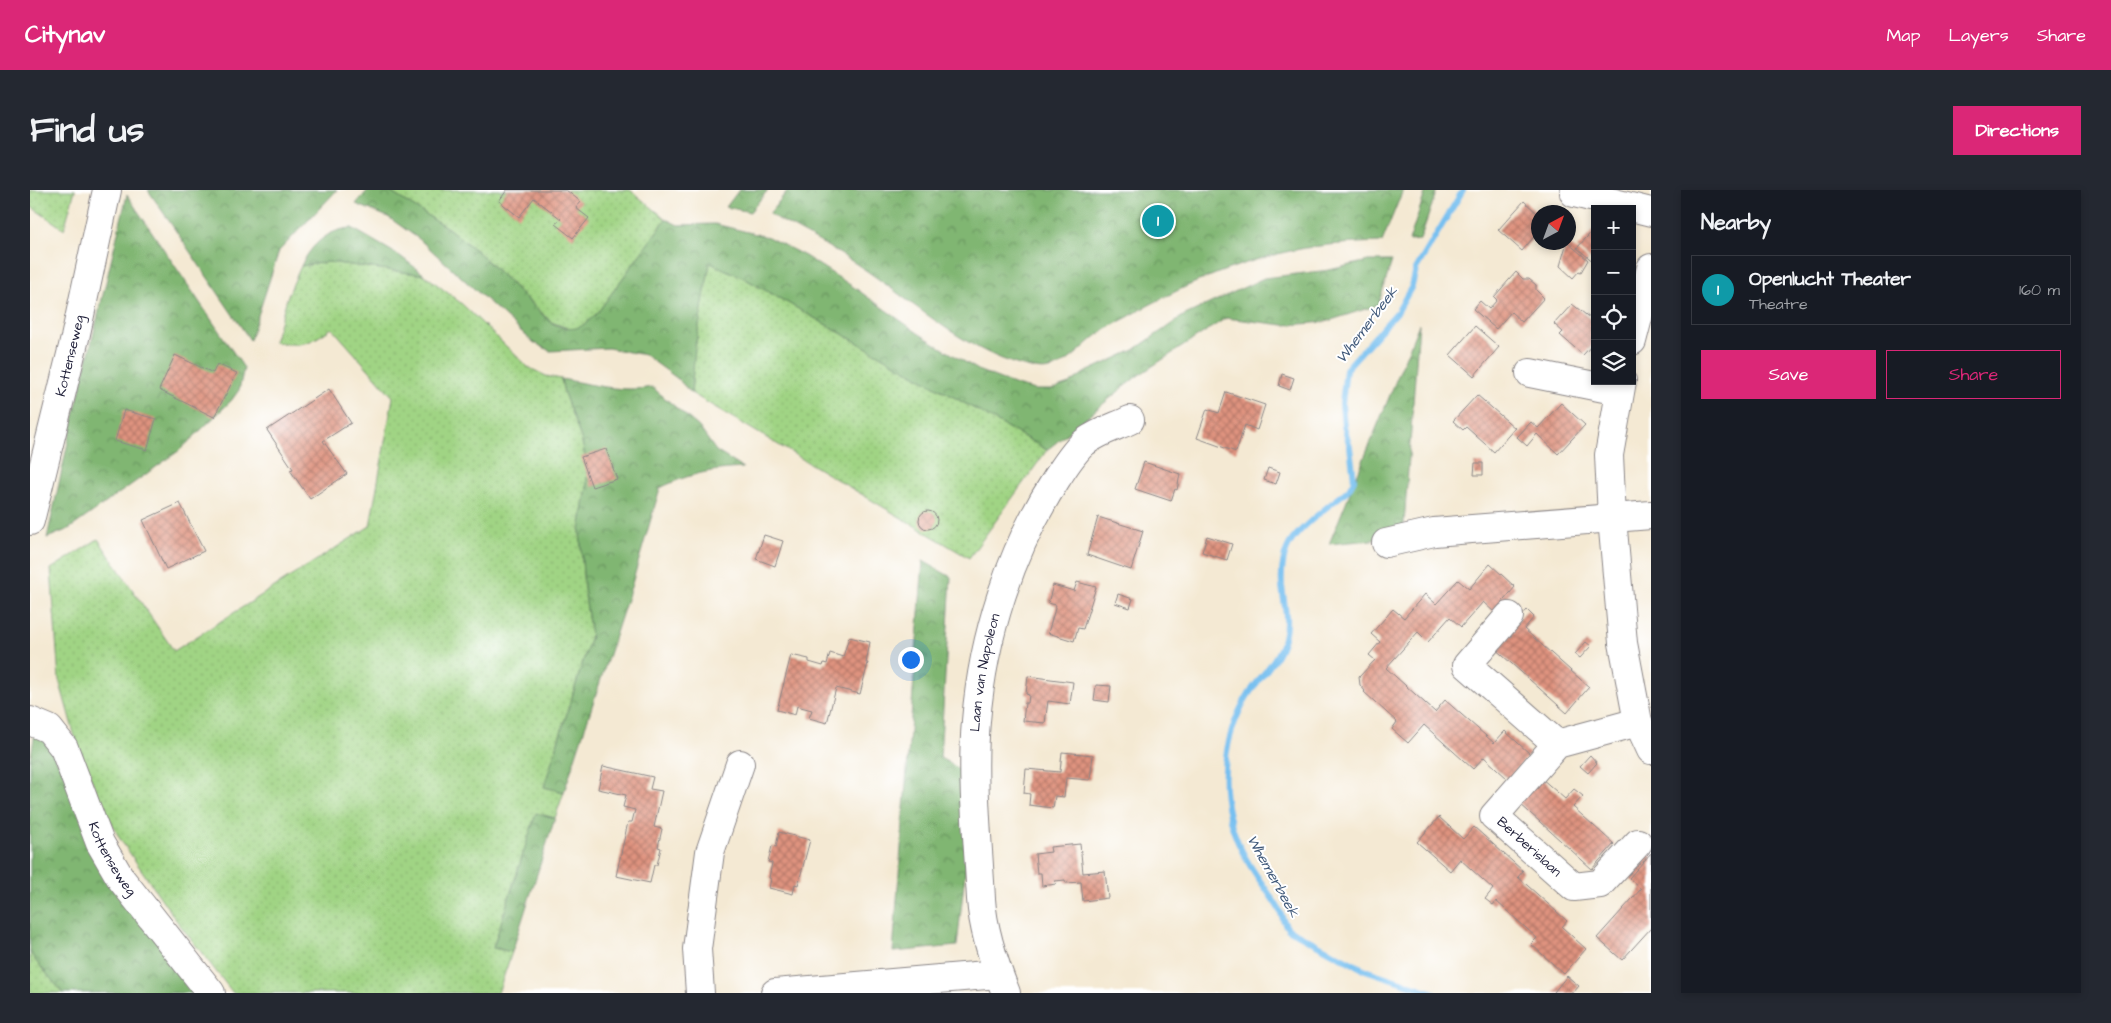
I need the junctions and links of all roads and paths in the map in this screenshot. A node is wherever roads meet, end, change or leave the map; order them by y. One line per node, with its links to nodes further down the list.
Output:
1 (107, 190): 9 (street, Kottenseweg)
2 (1574, 193): 3 (street)
3 (1651, 212)
4 (1651, 272): 5 (street)
5 (1632, 340)
6 (1530, 373): 7 (street)
7 (1620, 386): 11 (street)
8 (1130, 420): 20 (street, Laan van Napoleon)
9 (32, 504)
10 (1651, 514): 11 (street)
11 (1612, 518): 12 (street); 15 (street)
12 (1386, 543)
13 (1509, 616): 16 (street)
14 (30, 721): 21 (street, Kottenseweg)
15 (1638, 722): 16 (street); 17 (street)
16 (1557, 744): 19 (street, Berberislaan)
17 (1651, 750)
18 (740, 764): 22 (street)
19 (1638, 843)
20 (1002, 984): 23 (street, Laan van Napoleon)
21 (211, 993)
22 (700, 993)
23 (775, 993)

